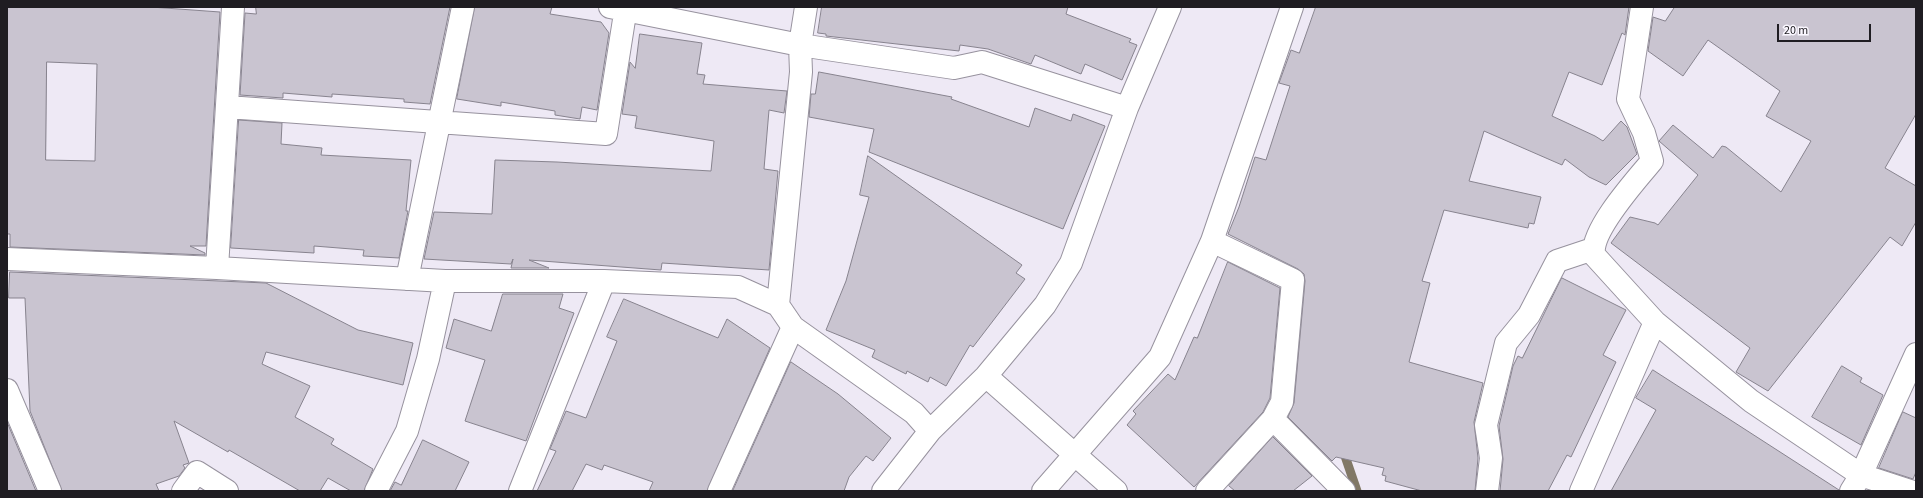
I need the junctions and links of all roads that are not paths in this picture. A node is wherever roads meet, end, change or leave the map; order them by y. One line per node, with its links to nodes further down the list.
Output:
1 (233, 7): 9 (street)
2 (463, 7): 11 (street)
3 (806, 7): 8 (street)
4 (1170, 7): 10 (street)
5 (1292, 7): 12 (street)
6 (1642, 7): 13 (street)
7 (620, 8): 8 (street); 11 (street)
8 (800, 45): 10 (street); 19 (street)
9 (227, 107): 11 (street); 15 (street)
10 (1127, 108): 23 (street)
11 (439, 123): 16 (street)
12 (1212, 242): 25 (street); 27 (street)
13 (1593, 250): 20 (street); 40 (street)
14 (7, 259): 15 (street)
15 (217, 268): 16 (street)
16 (407, 279): 18 (street)
17 (604, 281): 18 (street); 19 (street); 33 (street)
18 (445, 282): 32 (street)
19 (778, 305): 21 (street)
20 (1655, 322): 28 (street); 41 (street)
21 (793, 327): 26 (street); 34 (street)
22 (1916, 354): 28 (street)
23 (986, 376): 26 (street); 27 (street)
24 (7, 390): 29 (street)
25 (1273, 419): 38 (street); 39 (street)
26 (930, 431): 35 (street)
27 (1075, 456): 36 (street); 37 (street)
28 (1856, 483): 42 (street)
29 (50, 491)
30 (183, 491): 31 (street)
31 (227, 491)
32 (376, 491)
33 (520, 491)
34 (719, 491)
35 (882, 491)
36 (1043, 491)
37 (1116, 491)
38 (1207, 491)
39 (1344, 491)
40 (1487, 491)
41 (1581, 491)
42 (1910, 491)

